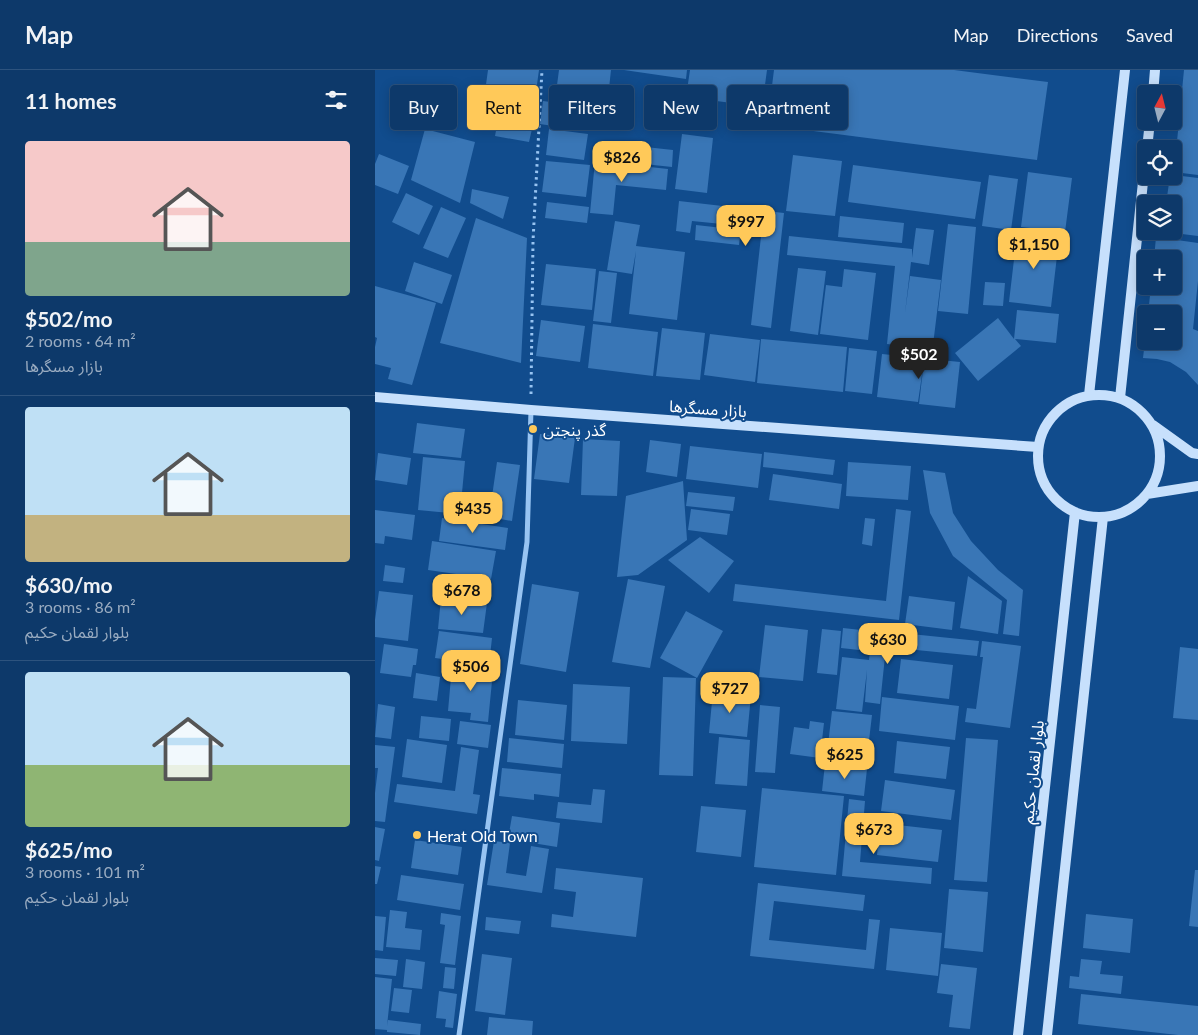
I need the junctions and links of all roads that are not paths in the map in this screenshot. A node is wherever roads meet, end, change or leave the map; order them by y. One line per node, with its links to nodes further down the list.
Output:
1 (1125, 70): 5 (street)
2 (1155, 70): 3 (street)
3 (1154, 85)
4 (1143, 185): 7 (street)
5 (1089, 395): 7 (street); 10 (street)
6 (375, 397): 8 (street, بازار مسگرها)
7 (1120, 398): 9 (street)
8 (531, 410): 10 (street, بازار مسگرها); 16 (street)
9 (1151, 424): 11 (street); 13 (street)
10 (1038, 447): 14 (street)
11 (1198, 454)
12 (1198, 486): 13 (street)
13 (1147, 494): 15 (street)
14 (1075, 512): 15 (street); 17 (street, بلوار لقمان حکیم)
15 (1103, 516): 18 (street)
16 (459, 1035)
17 (1018, 1035)
18 (1047, 1035)

